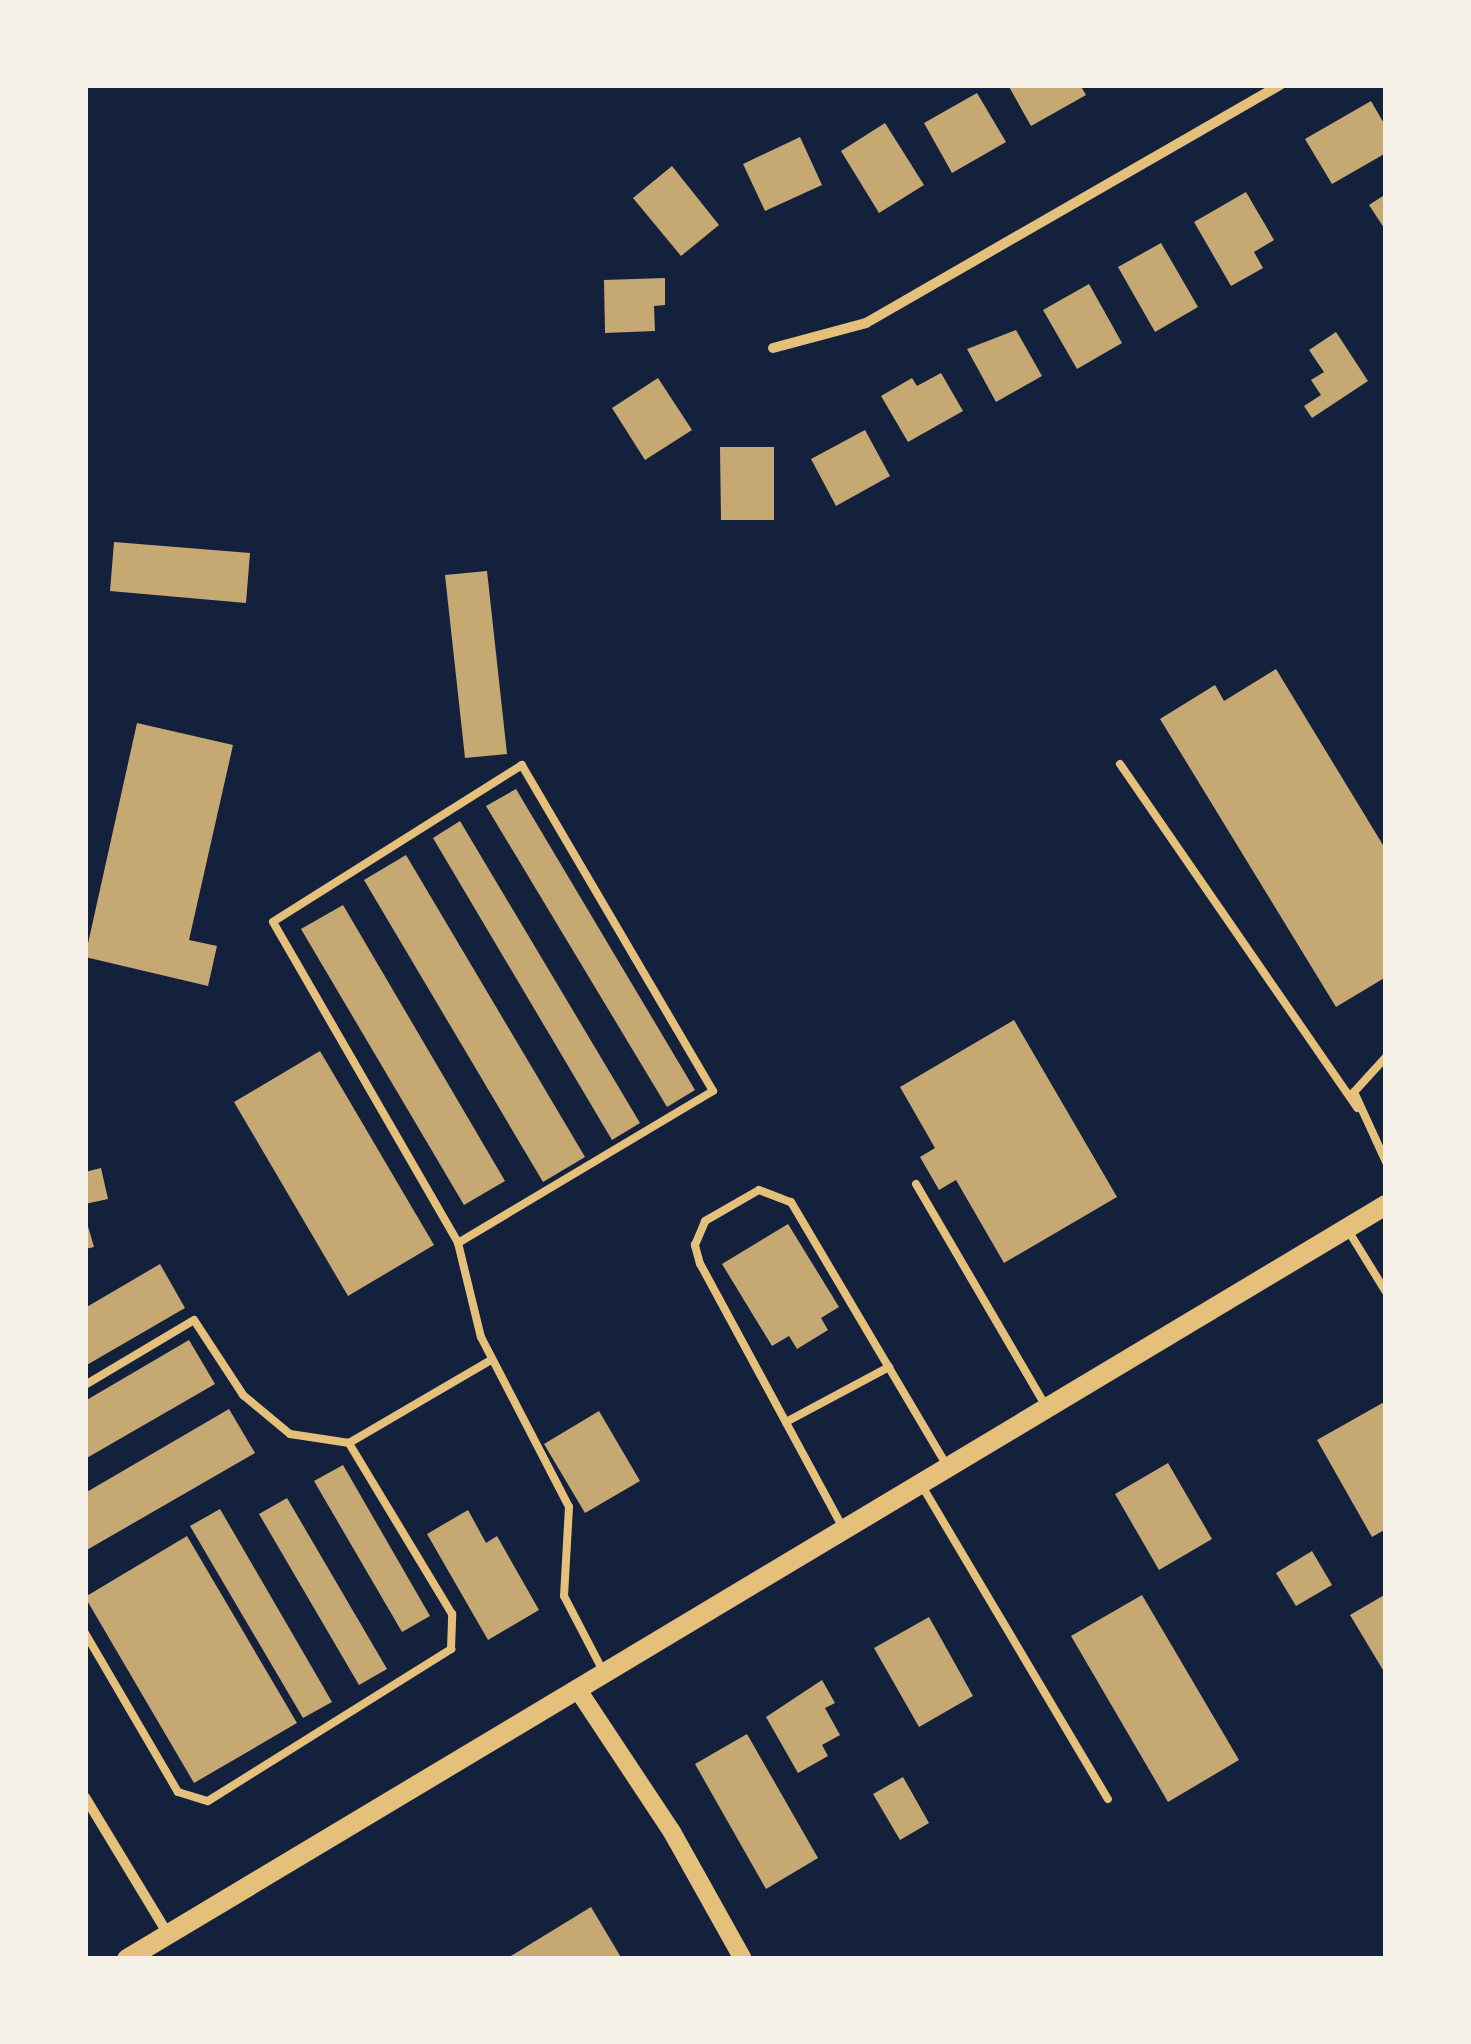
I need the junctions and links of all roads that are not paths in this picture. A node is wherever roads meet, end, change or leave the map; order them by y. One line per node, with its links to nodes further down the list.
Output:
1 (1280, 85): 2 (street)
2 (773, 348)
3 (1120, 764): 5 (lane)
4 (1386, 1057): 5 (lane)
5 (1357, 1108): 6 (lane)
6 (1386, 1162)
7 (916, 1184): 15 (lane)
8 (1386, 1205): 9 (main road)
9 (1346, 1228): 11 (lane); 15 (main road)
10 (458, 1243): 10 (lane); 12 (lane)
11 (1386, 1292)
12 (491, 1360): 17 (lane); 22 (lane)
13 (889, 1368): 16 (lane); 16 (lane); 18 (lane)
14 (85, 1385): 17 (lane)
15 (1047, 1408): 18 (main road)
16 (786, 1422): 20 (lane)
17 (349, 1443): 21 (lane)
18 (947, 1466): 19 (main road)
19 (919, 1482): 20 (main road); 25 (lane)
20 (843, 1529): 22 (main road)
21 (85, 1633)
22 (604, 1674): 23 (main road)
23 (578, 1690): 26 (main road); 28 (street)
24 (85, 1797): 26 (street)
25 (1108, 1799)
26 (168, 1934): 27 (main road)
27 (128, 1959)
28 (743, 1959)

